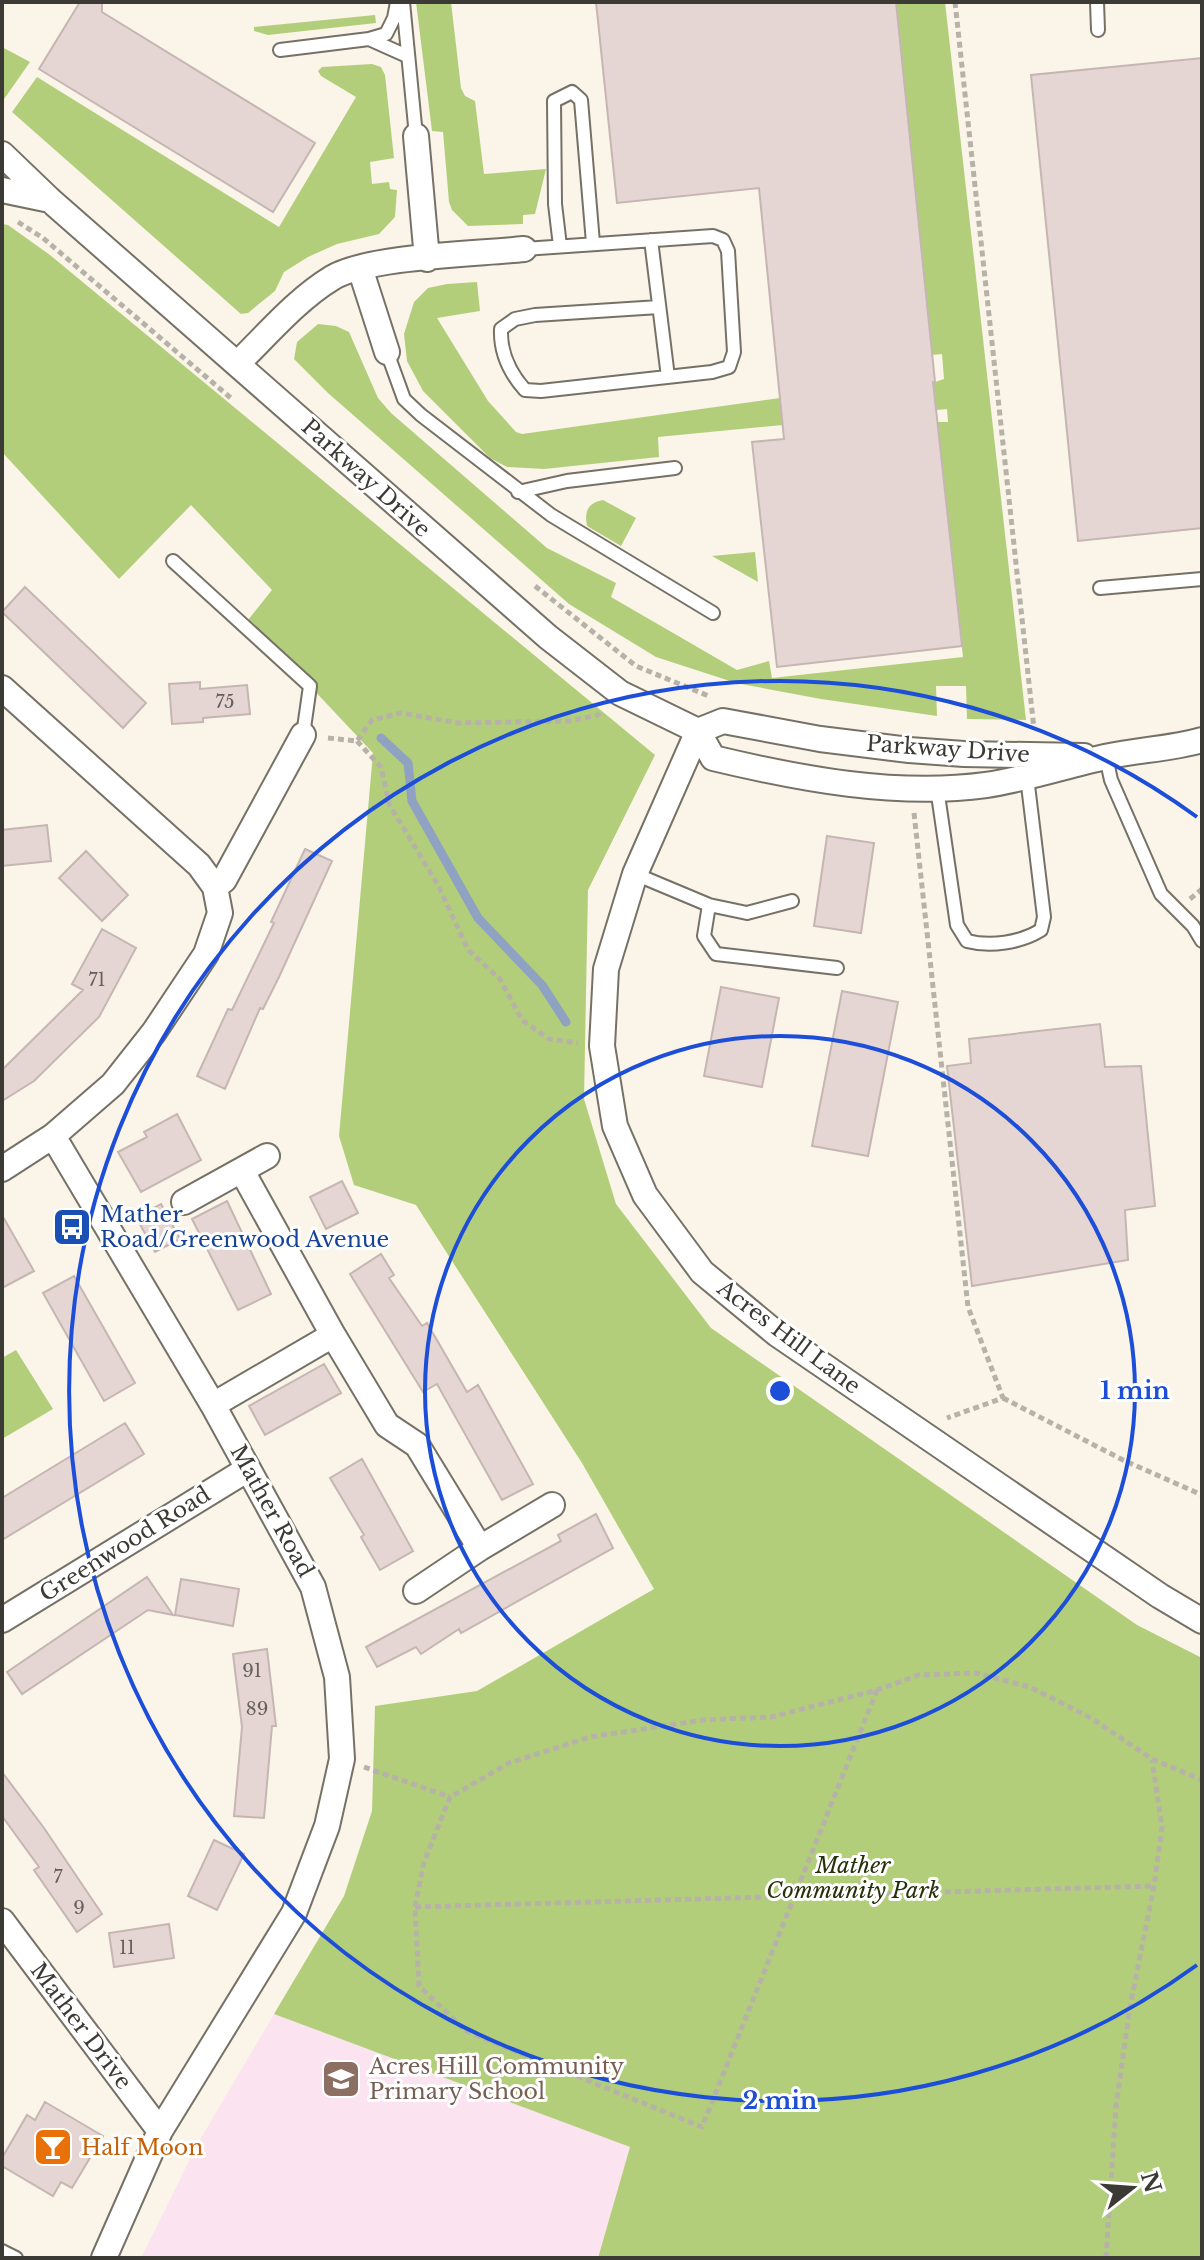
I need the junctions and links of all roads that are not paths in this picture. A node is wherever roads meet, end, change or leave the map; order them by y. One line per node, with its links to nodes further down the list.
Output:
1 (400, 2): 4 (lane); 6 (lane)
2 (1097, 2): 3 (lane)
3 (1098, 30)
4 (369, 39): 5 (lane); 6 (lane)
5 (280, 50)
6 (407, 56): 7 (lane)
7 (416, 136): 15 (street)
8 (2, 154): 10 (street, Parkway Drive)
9 (2, 190): 10 (street, Parkway Drive)
10 (50, 200): 19 (street, Parkway Drive)
11 (651, 240): 12 (lane); 17 (lane); 20 (lane)
12 (593, 243): 13 (lane); 13 (lane)
13 (560, 246): 14 (lane)
14 (524, 249): 15 (street)
15 (427, 259): 16 (street)
16 (360, 268): 18 (street); 19 (street)
17 (659, 307): 20 (lane); 20 (lane)
18 (387, 352): 22 (lane)
19 (237, 364): 28 (street, Parkway Drive)
20 (668, 377)
21 (675, 468): 22 (lane)
22 (518, 492): 26 (lane)
23 (173, 561): 29 (lane)
24 (1202, 579): 25 (lane)
25 (1100, 588)
26 (713, 613)
27 (5, 699): 35 (street)
28 (698, 731): 32 (street, Parkway Drive); 33 (street, Parkway Drive); 34 (street, Acres Hill Lane)
29 (303, 735): 35 (street)
30 (1202, 740): 31 (street, Parkway Drive)
31 (1106, 757): 32 (street, Parkway Drive); 38 (lane)
32 (1031, 766): 33 (street, Parkway Drive); 33 (lane)
33 (937, 788)
34 (635, 874): 37 (lane); 53 (street, Acres Hill Lane)
35 (215, 887): 41 (street)
36 (792, 901): 37 (lane)
37 (709, 905): 40 (lane)
38 (1197, 926): 39 (lane)
39 (1202, 941)
40 (837, 968)
41 (53, 1136): 43 (street); 47 (street, Mather Road)
42 (267, 1156): 44 (street)
43 (2, 1169)
44 (242, 1171): 45 (street); 46 (street)
45 (184, 1202)
46 (333, 1335): 47 (street); 50 (street)
47 (213, 1405): 48 (street, Mather Road)
48 (248, 1469): 52 (street, Greenwood Road); 56 (street, Mather Road)
49 (552, 1505): 50 (street)
50 (480, 1548): 51 (street)
51 (416, 1591)
52 (2, 1620)
53 (1202, 1621)
54 (2, 1921): 55 (street, Mather Drive)
55 (10, 1950): 56 (street, Mather Drive)
56 (160, 2131): 59 (street, Mather Road)
57 (2, 2251): 58 (lane)
58 (16, 2258)
59 (104, 2258)

